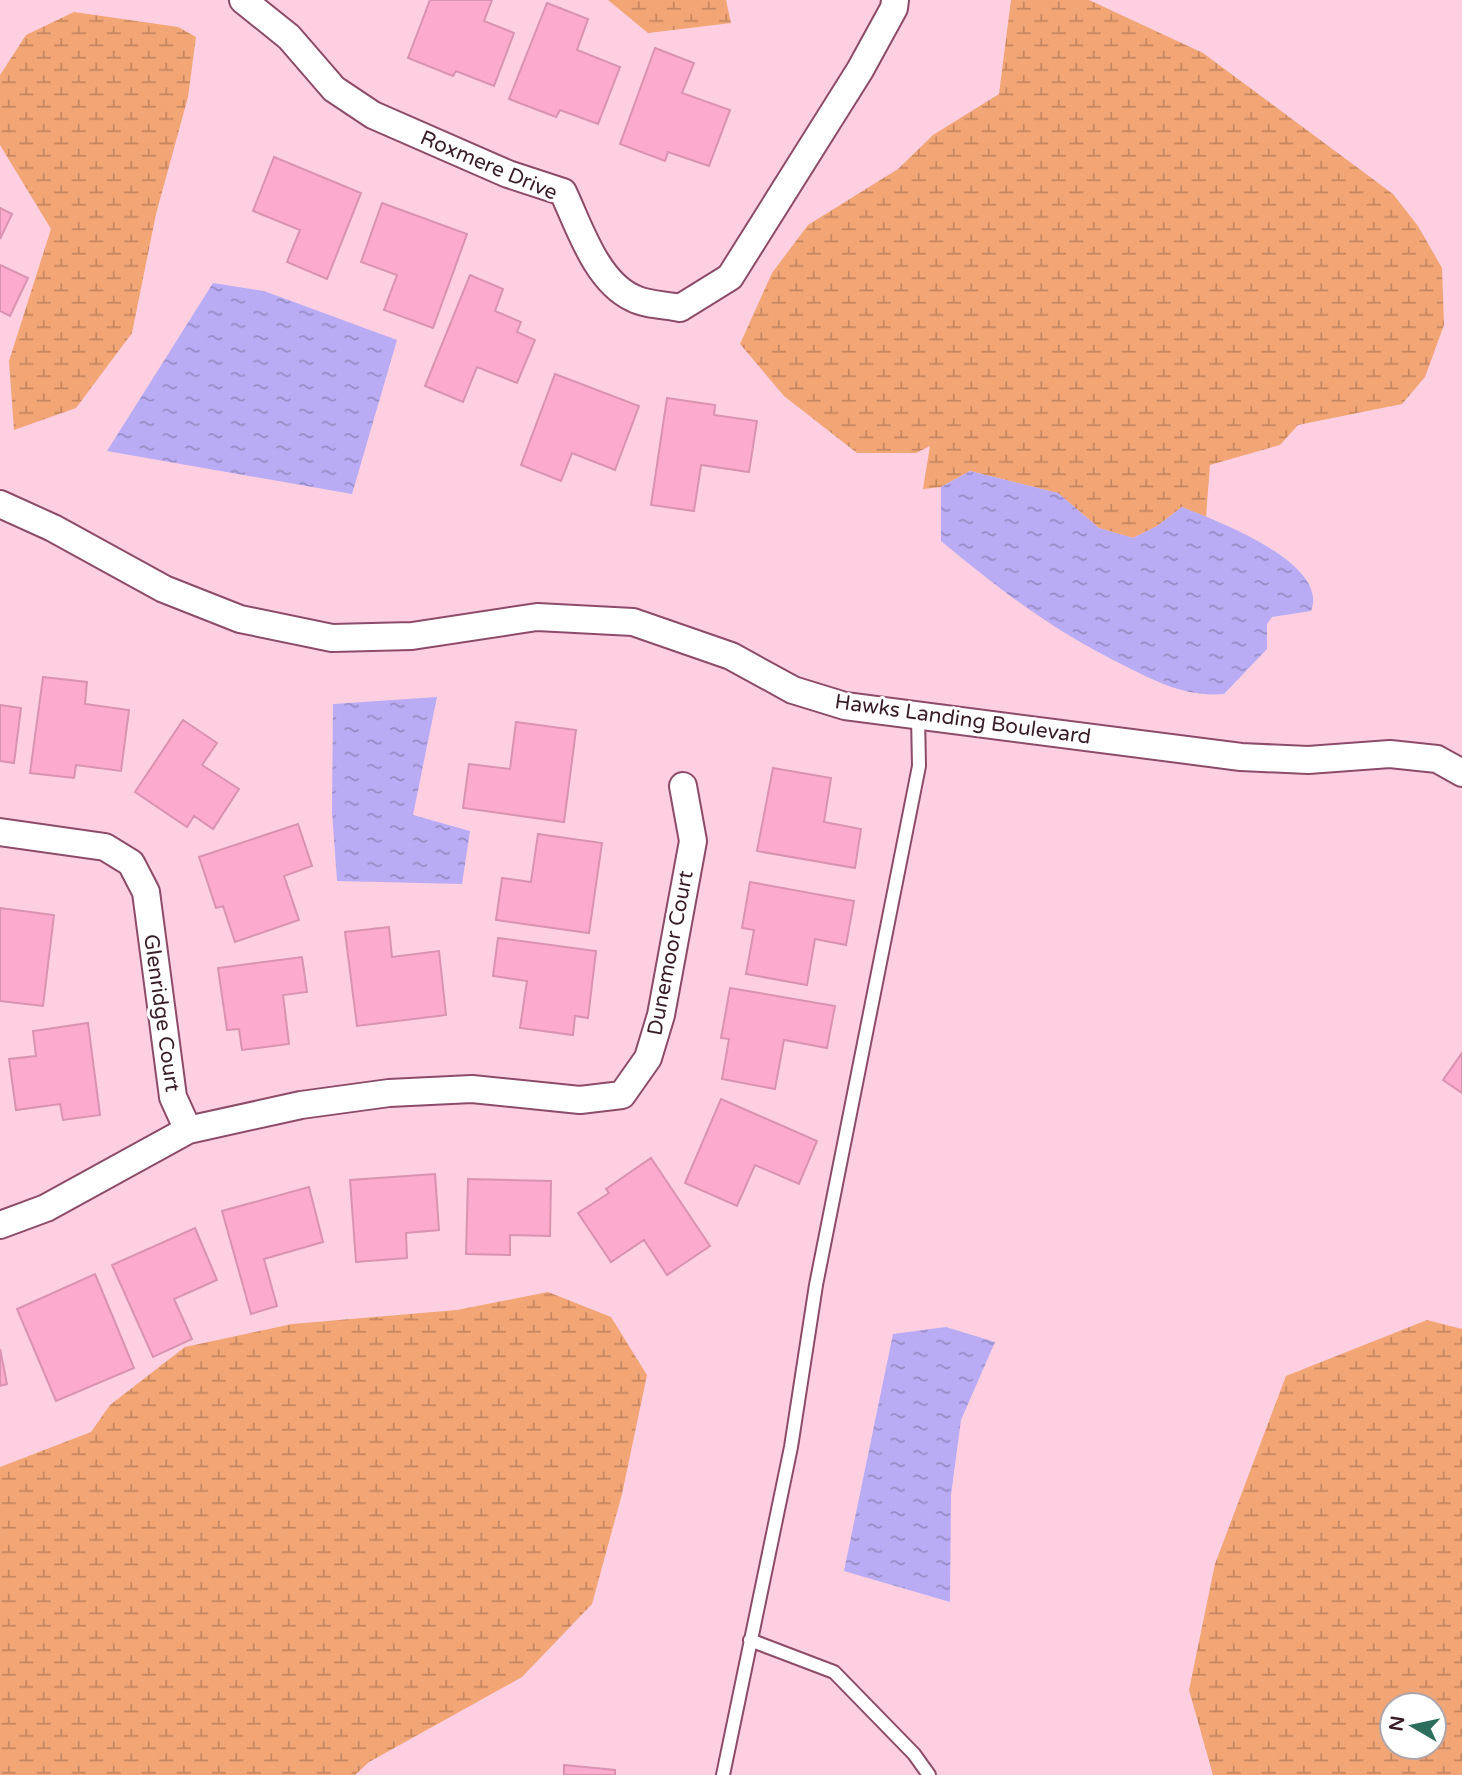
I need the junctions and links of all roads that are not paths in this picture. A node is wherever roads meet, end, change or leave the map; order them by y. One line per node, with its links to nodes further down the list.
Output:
1 (243, 0): 2 (street, Roxmere Drive)
2 (895, 0)
3 (0, 504): 4 (street, Hawks Landing Boulevard)
4 (918, 715): 5 (street, Hawks Landing Boulevard); 10 (lane)
5 (1462, 773)
6 (683, 786): 8 (street, Dunemoor Court)
7 (0, 832): 8 (street, Glenridge Court)
8 (188, 1130): 9 (street)
9 (0, 1225)
10 (750, 1640): 11 (lane); 12 (lane)
11 (723, 1775)
12 (929, 1775)

